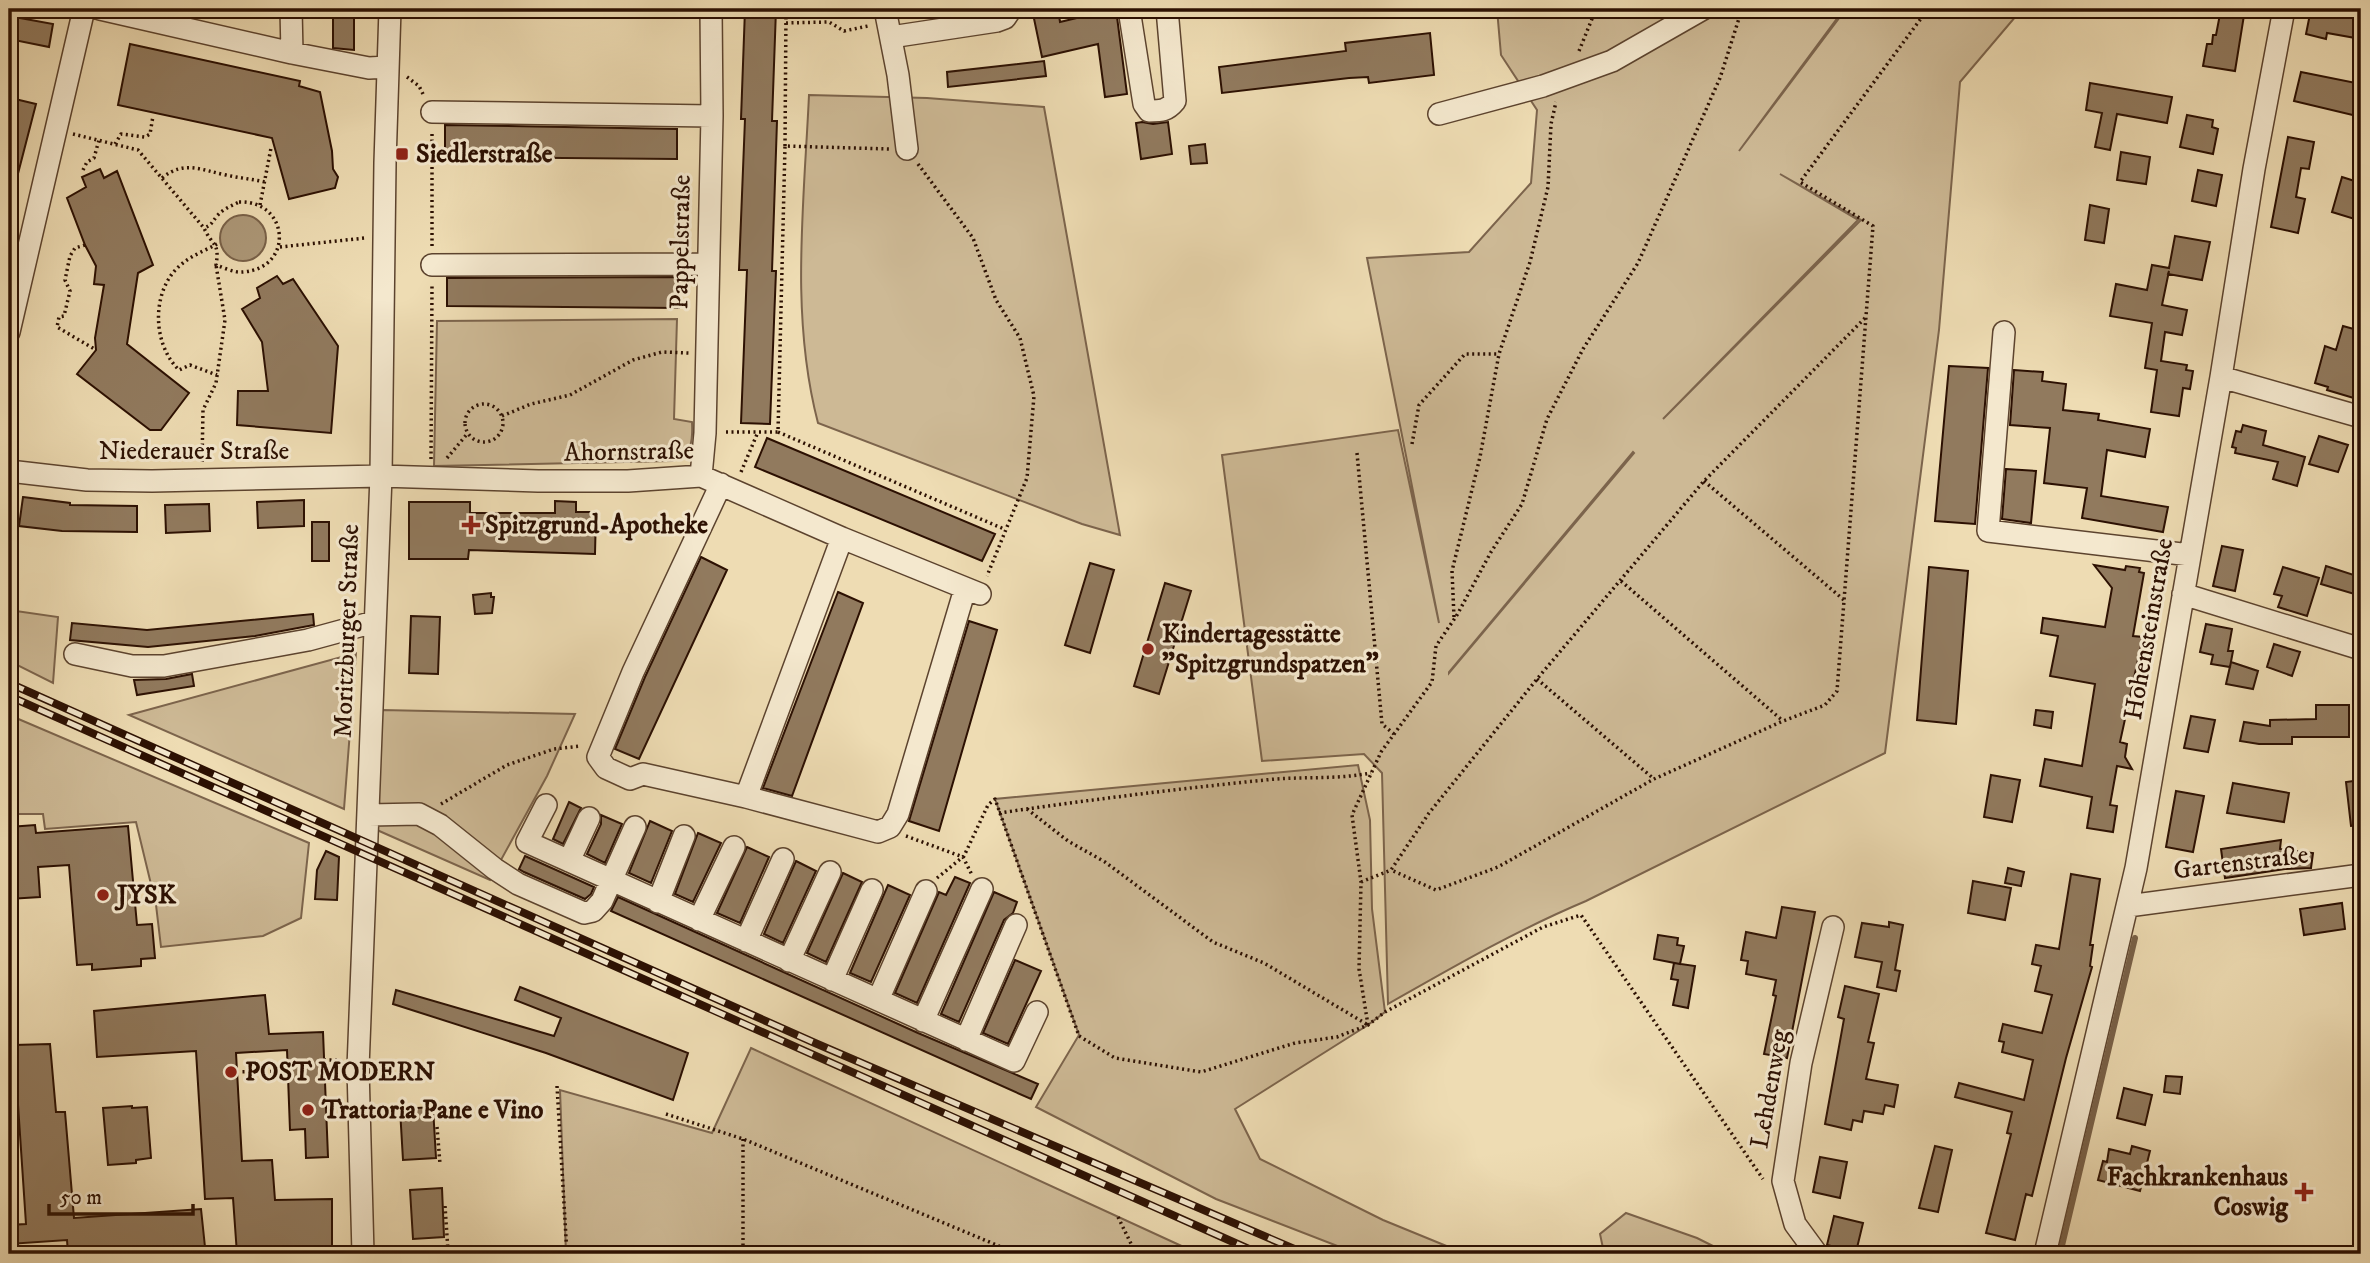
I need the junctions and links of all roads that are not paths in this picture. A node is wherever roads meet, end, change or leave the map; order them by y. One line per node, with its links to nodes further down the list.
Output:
1 (84, 9): 20 (street)
2 (100, 9): 12 (street)
3 (290, 9): 12 (street)
4 (390, 9): 13 (street, Moritzburger Straße)
5 (711, 9): 16 (street, Pappelstraße)
6 (1011, 9): 11 (street)
7 (1129, 9): 8 (street)
8 (1167, 9)
9 (1703, 9): 15 (street)
10 (2284, 9): 22 (street, Hohensteinstraße)
11 (888, 22): 17 (street)
12 (292, 53): 13 (street)
13 (396, 71): 25 (street, Moritzburger Straße)
14 (432, 112): 16 (street)
15 (1438, 114)
16 (712, 116): 18 (street, Pappelstraße)
17 (906, 149)
18 (708, 264): 19 (street); 26 (street, Pappelstraße)
19 (432, 265)
20 (9, 332)
21 (2004, 332): 28 (street)
22 (2221, 377): 23 (street); 28 (street, Hohensteinstraße)
23 (2361, 417)
24 (9, 471): 25 (street, Niederauer Straße)
25 (381, 476): 26 (street, Ahornstraße); 30 (street, Moritzburger Straße)
26 (718, 483): 27 (street, Ahornstraße); 33 (street, Pappelstraße)
27 (842, 538): 33 (street); 33 (street, Ahornstraße)
28 (2190, 555): 29 (street, Hohensteinstraße)
29 (2183, 594): 31 (street); 49 (street, Hohensteinstraße)
30 (374, 622): 32 (street); 35 (street, Moritzburger Straße)
31 (2361, 649)
32 (75, 654)
33 (746, 797)
34 (547, 805): 41 (street)
35 (369, 815): 44 (street); 60 (street, Moritzburger Straße)
36 (589, 818): 41 (street)
37 (635, 827): 44 (street)
38 (684, 836): 48 (street)
39 (734, 847): 50 (street)
40 (783, 859): 53 (street)
41 (569, 861): 44 (street)
42 (830, 872): 54 (street)
43 (2361, 875): 49 (street, Gartenstraße)
44 (612, 881): 48 (street)
45 (982, 889): 58 (street)
46 (872, 890): 55 (street)
47 (926, 891): 56 (street)
48 (658, 902): 50 (street)
49 (2128, 906): 62 (street, Hohensteinstraße)
50 (699, 920): 53 (street)
51 (1016, 925): 59 (street)
52 (1833, 927): 61 (street, Lehdenweg)
53 (746, 941): 54 (street)
54 (789, 961): 55 (street)
55 (832, 980): 56 (street)
56 (878, 1000): 58 (street)
57 (1037, 1012): 59 (street)
58 (923, 1021): 59 (street)
59 (966, 1040)
60 (362, 1254)
61 (1817, 1254)
62 (2045, 1254)

